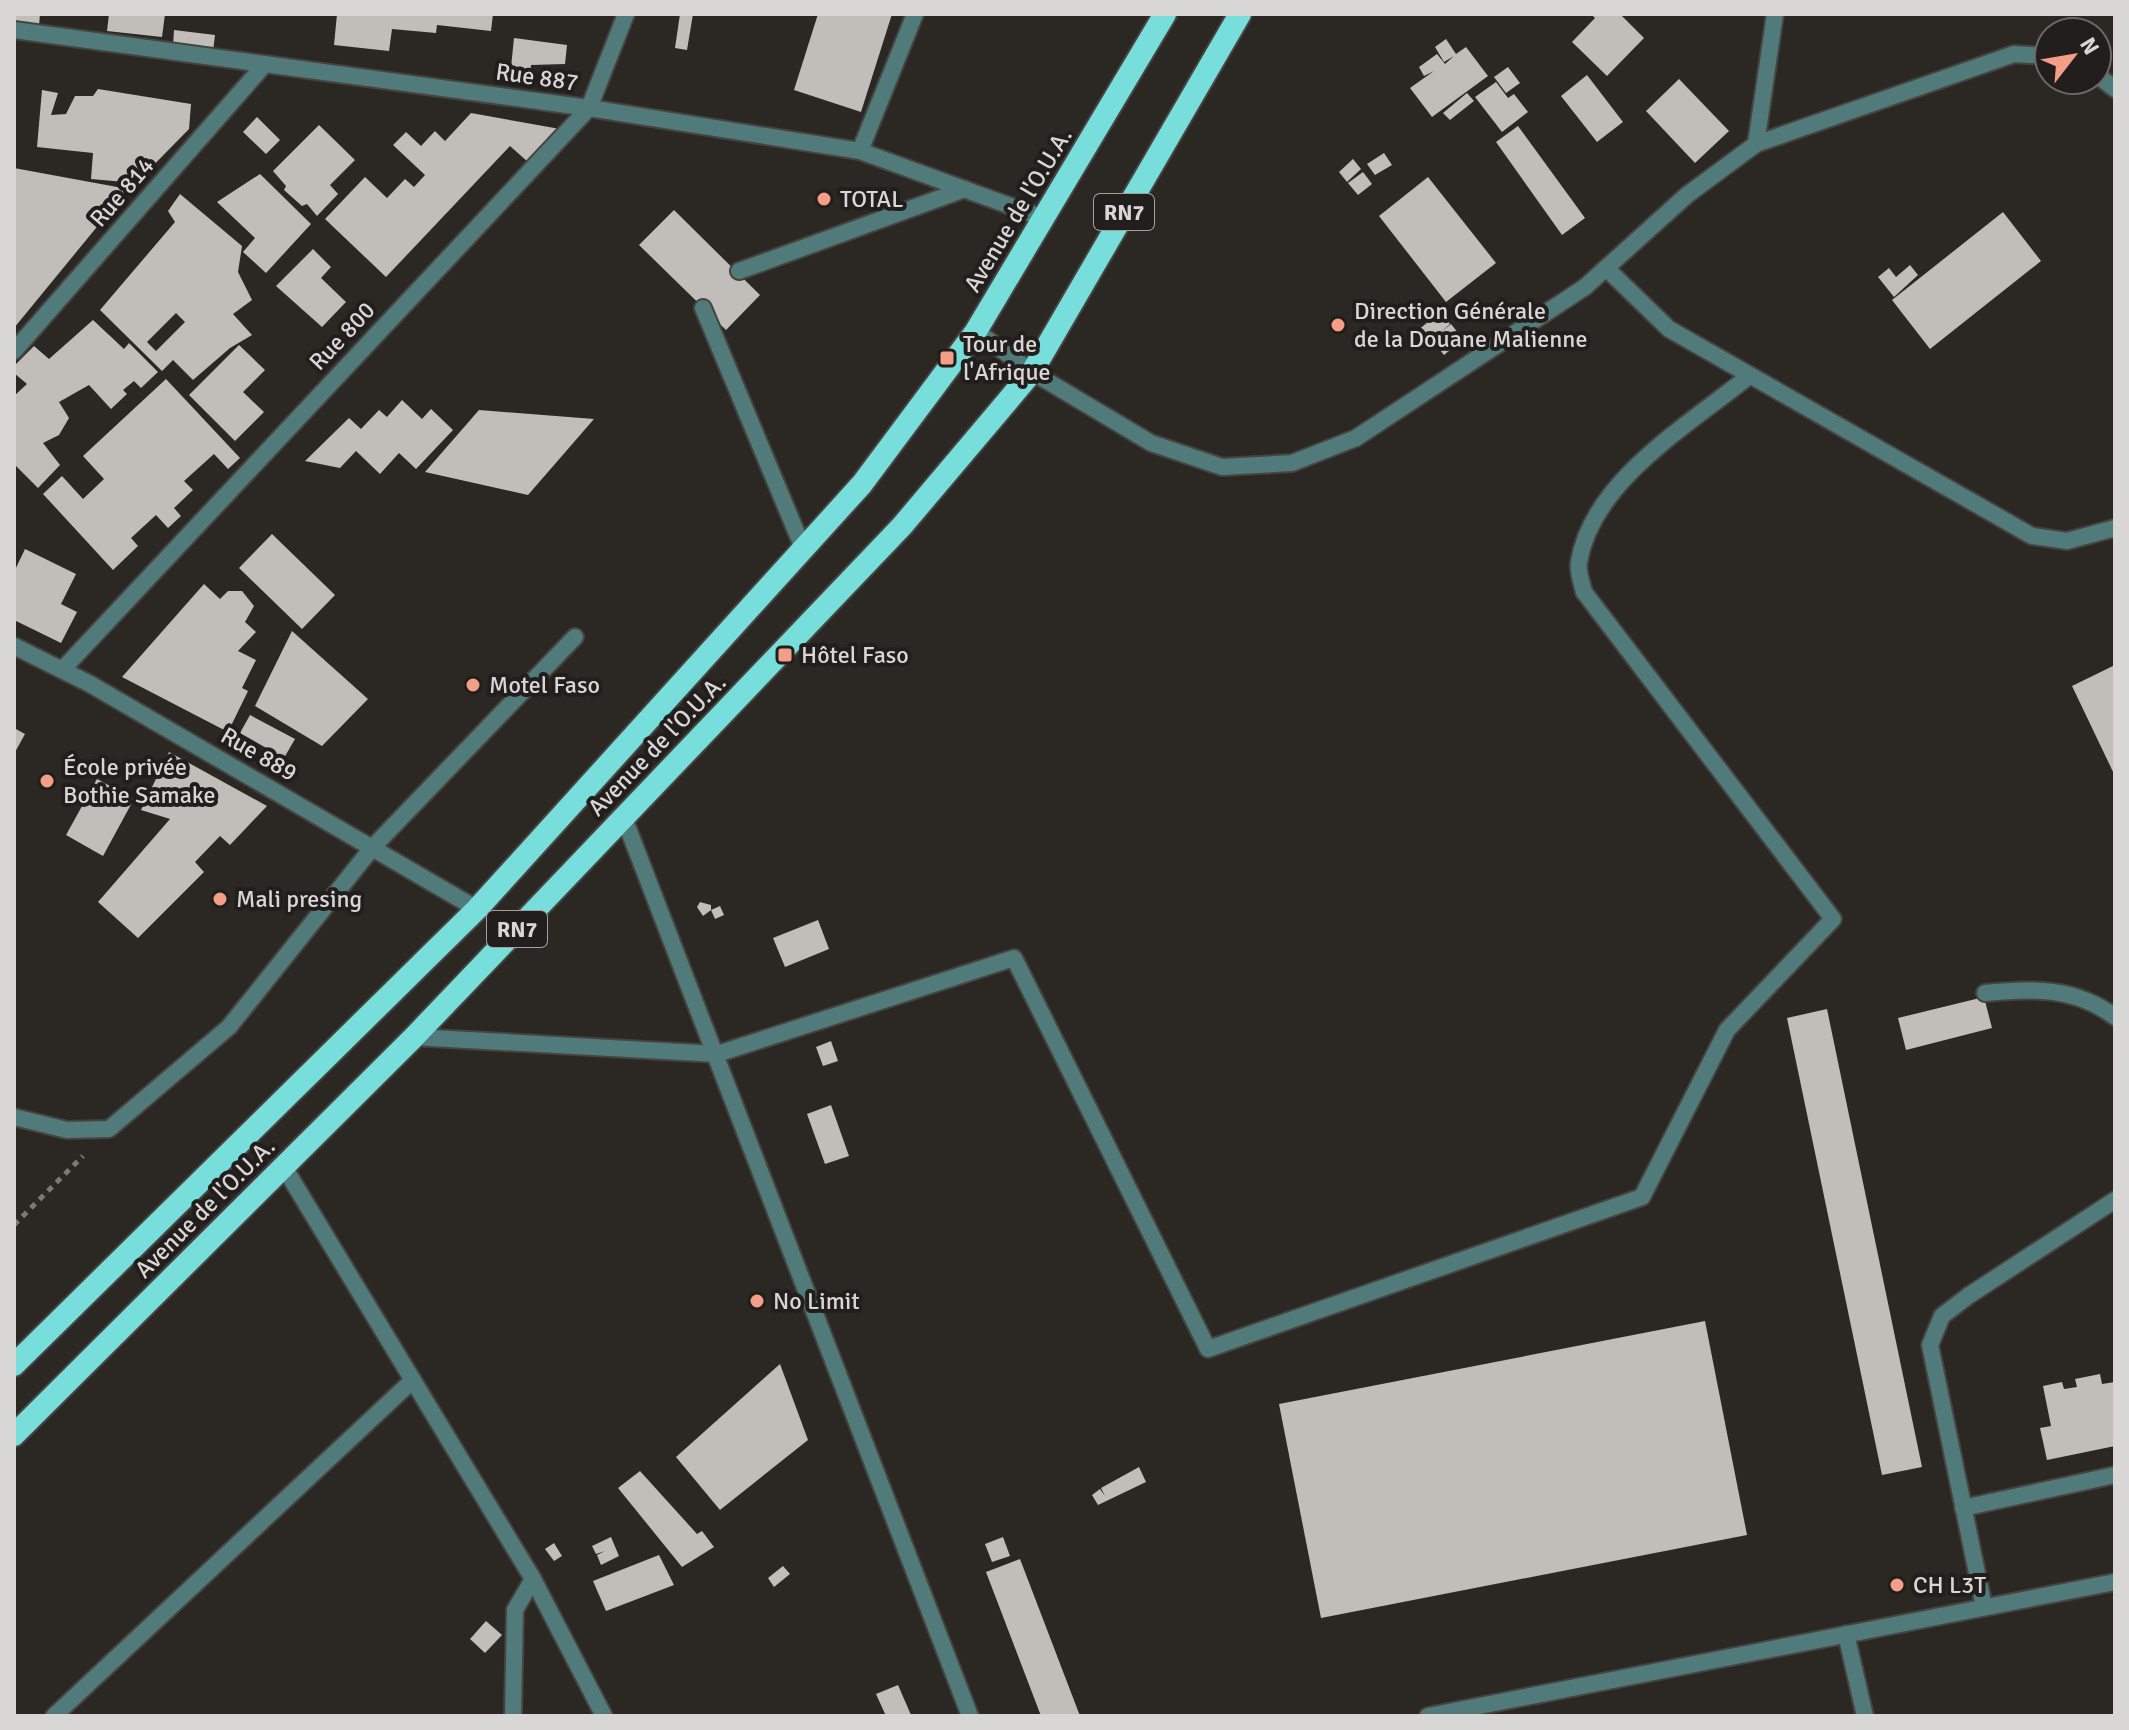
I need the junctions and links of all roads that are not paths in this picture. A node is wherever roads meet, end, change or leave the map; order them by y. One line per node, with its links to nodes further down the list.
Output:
1 (626, 14): 9 (street, Rue 800)
2 (915, 14): 11 (street)
3 (1165, 14): 13 (highway, Avenue de l'O.U.A. / RN7)
4 (1240, 14): 19 (highway, Avenue de l'O.U.A. / RN7)
5 (1775, 14): 10 (street)
6 (14, 30): 8 (street, Rue 887)
7 (2033, 55): 10 (street)
8 (265, 64): 9 (street, Rue 887); 18 (street, Rue 814)
9 (589, 108): 11 (street, Rue 887); 25 (street, Rue 800)
10 (1756, 144): 14 (street)
11 (860, 151): 12 (street, Rue 887)
12 (965, 189): 13 (street, Rue 887); 15 (street)
13 (1043, 218): 17 (highway, Avenue de l'O.U.A. / RN7)
14 (1606, 268): 19 (street); 20 (street)
15 (739, 271)
16 (703, 308): 22 (street)
17 (976, 331): 19 (street); 22 (highway, Avenue de l'O.U.A. / RN7)
18 (14, 351)
19 (1032, 372): 26 (highway, Avenue de l'O.U.A. / RN7)
20 (1749, 376): 21 (street); 32 (street)
21 (2115, 528)
22 (803, 548): 28 (highway, Avenue de l'O.U.A. / RN7)
23 (575, 637): 27 (street)
24 (14, 646): 25 (street, Rue 889)
25 (62, 670): 27 (street, Rue 889)
26 (624, 818): 31 (highway, Avenue de l'O.U.A. / RN7); 32 (street)
27 (372, 848): 28 (street, Rue 889); 33 (street)
28 (477, 909): 36 (highway, Avenue de l'O.U.A. / RN7)
29 (1985, 993): 30 (street)
30 (2115, 1017)
31 (414, 1037): 32 (street); 34 (highway, Avenue de l'O.U.A. / RN7)
32 (717, 1054): 48 (street)
33 (14, 1117)
34 (284, 1167): 37 (street); 38 (highway, Avenue de l'O.U.A. / RN7)
35 (2115, 1200): 40 (street)
36 (14, 1365)
37 (413, 1380): 41 (street); 45 (street)
38 (14, 1435)
39 (2115, 1475): 40 (street)
40 (1963, 1508): 43 (street)
41 (533, 1579): 46 (street); 47 (street)
42 (2115, 1582): 43 (street)
43 (1984, 1607): 44 (street)
44 (1846, 1634): 49 (street); 50 (street)
45 (54, 1716)
46 (513, 1716)
47 (604, 1716)
48 (970, 1716)
49 (1428, 1716)
50 (1865, 1716)

